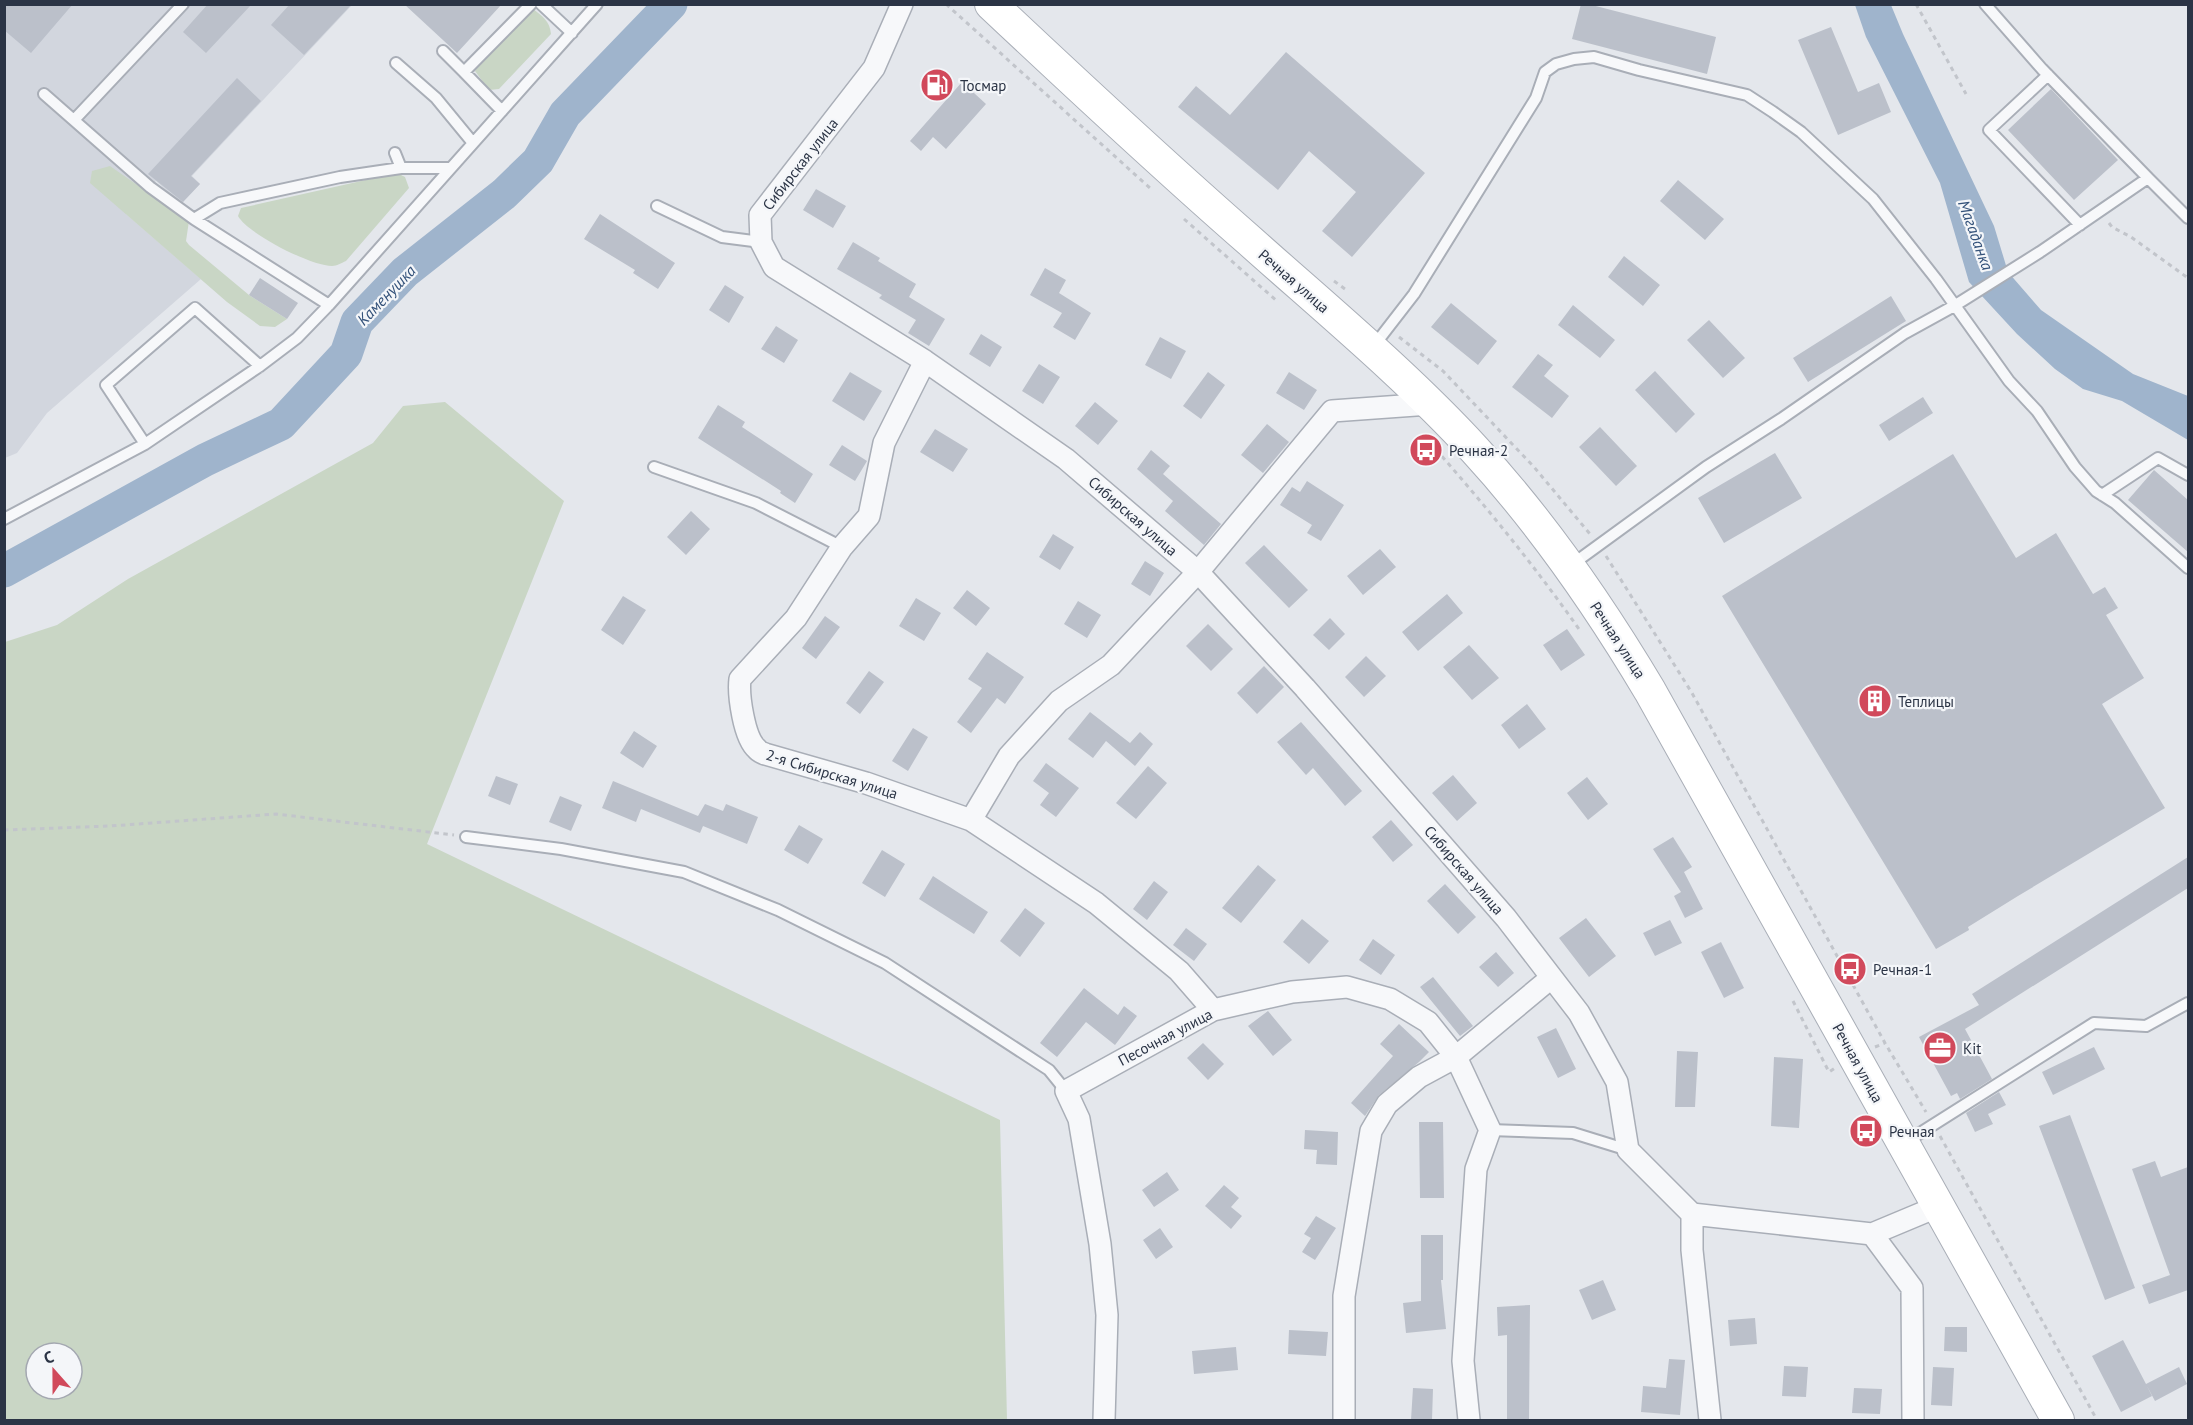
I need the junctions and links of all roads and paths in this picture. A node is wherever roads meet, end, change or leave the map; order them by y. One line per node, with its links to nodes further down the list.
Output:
1 (183, 4): 18 (lane)
2 (531, 4): 13 (lane)
3 (541, 4): 10 (lane)
4 (597, 4): 10 (lane)
5 (902, 4): 31 (street, Сибирская улица)
6 (946, 4): 24 (path)
7 (991, 4): 36 (main road, Речная улица)
8 (1916, 4): 16 (path)
9 (1985, 4): 14 (lane)
10 (572, 33): 17 (lane)
11 (443, 51): 13 (lane)
12 (396, 63): 19 (lane)
13 (464, 72): 17 (lane)
14 (2048, 75): 23 (lane); 30 (lane)
15 (44, 94): 18 (lane)
16 (1966, 94)
17 (502, 111): 19 (lane)
18 (74, 120): 29 (lane)
19 (473, 142): 22 (lane)
20 (395, 153): 21 (lane)
21 (401, 168): 22 (lane); 29 (lane)
22 (450, 168): 34 (lane)
23 (2148, 178): 26 (lane); 28 (lane)
24 (1151, 189)
25 (657, 206): 31 (lane)
26 (2099, 212): 30 (lane); 32 (path)
27 (1178, 213): 35 (path)
28 (2188, 218)
29 (194, 219): 34 (lane)
30 (2080, 225): 33 (lane)
31 (761, 242): 37 (street, Сибирская улица)
32 (2188, 278)
33 (1957, 304): 36 (lane); 44 (lane); 47 (lane)
34 (329, 305): 38 (lane)
35 (1284, 307)
36 (1371, 350): 39 (main road, Речная улица)
37 (925, 361): 46 (street, 2-я Сибирская улица); 49 (street, Сибирская улица)
38 (260, 366): 41 (lane); 41 (lane)
39 (1430, 404): 40 (street); 47 (main road, Речная улица)
40 (1399, 406): 49 (street); 50 (path)
41 (145, 444): 45 (lane)
42 (654, 467): 46 (lane)
43 (2188, 475): 44 (lane)
44 (2102, 495): 48 (lane)
45 (4, 519)
46 (842, 547): 51 (street, 2-я Сибирская улица)
47 (1568, 568): 62 (main road, Речная улица)
48 (2188, 568)
49 (1198, 572): 51 (street); 54 (street, Сибирская улица)
50 (1584, 636)
51 (971, 820): 57 (street, 2-я Сибирская улица)
52 (4, 830): 53 (path)
53 (466, 837): 60 (lane)
54 (1551, 978): 58 (street); 63 (street, Сибирская улица)
55 (1791, 998): 59 (path)
56 (2188, 1003): 62 (lane)
57 (1213, 1010): 58 (street, Песочная улица); 60 (street, Песочная улица)
58 (1456, 1058): 61 (street, Песочная улица); 68 (street)
59 (1828, 1072)
60 (1066, 1091): 67 (street)
61 (1490, 1130): 63 (lane); 69 (street)
62 (1903, 1144): 64 (main road, Речная улица)
63 (1628, 1150): 65 (street)
64 (1939, 1206): 66 (street); 72 (main road, Речная улица)
65 (1692, 1214): 66 (street); 70 (street)
66 (1872, 1234): 71 (street)
67 (1104, 1420)
68 (1344, 1420)
69 (1469, 1420)
70 (1710, 1420)
71 (1913, 1420)
72 (2058, 1420)

